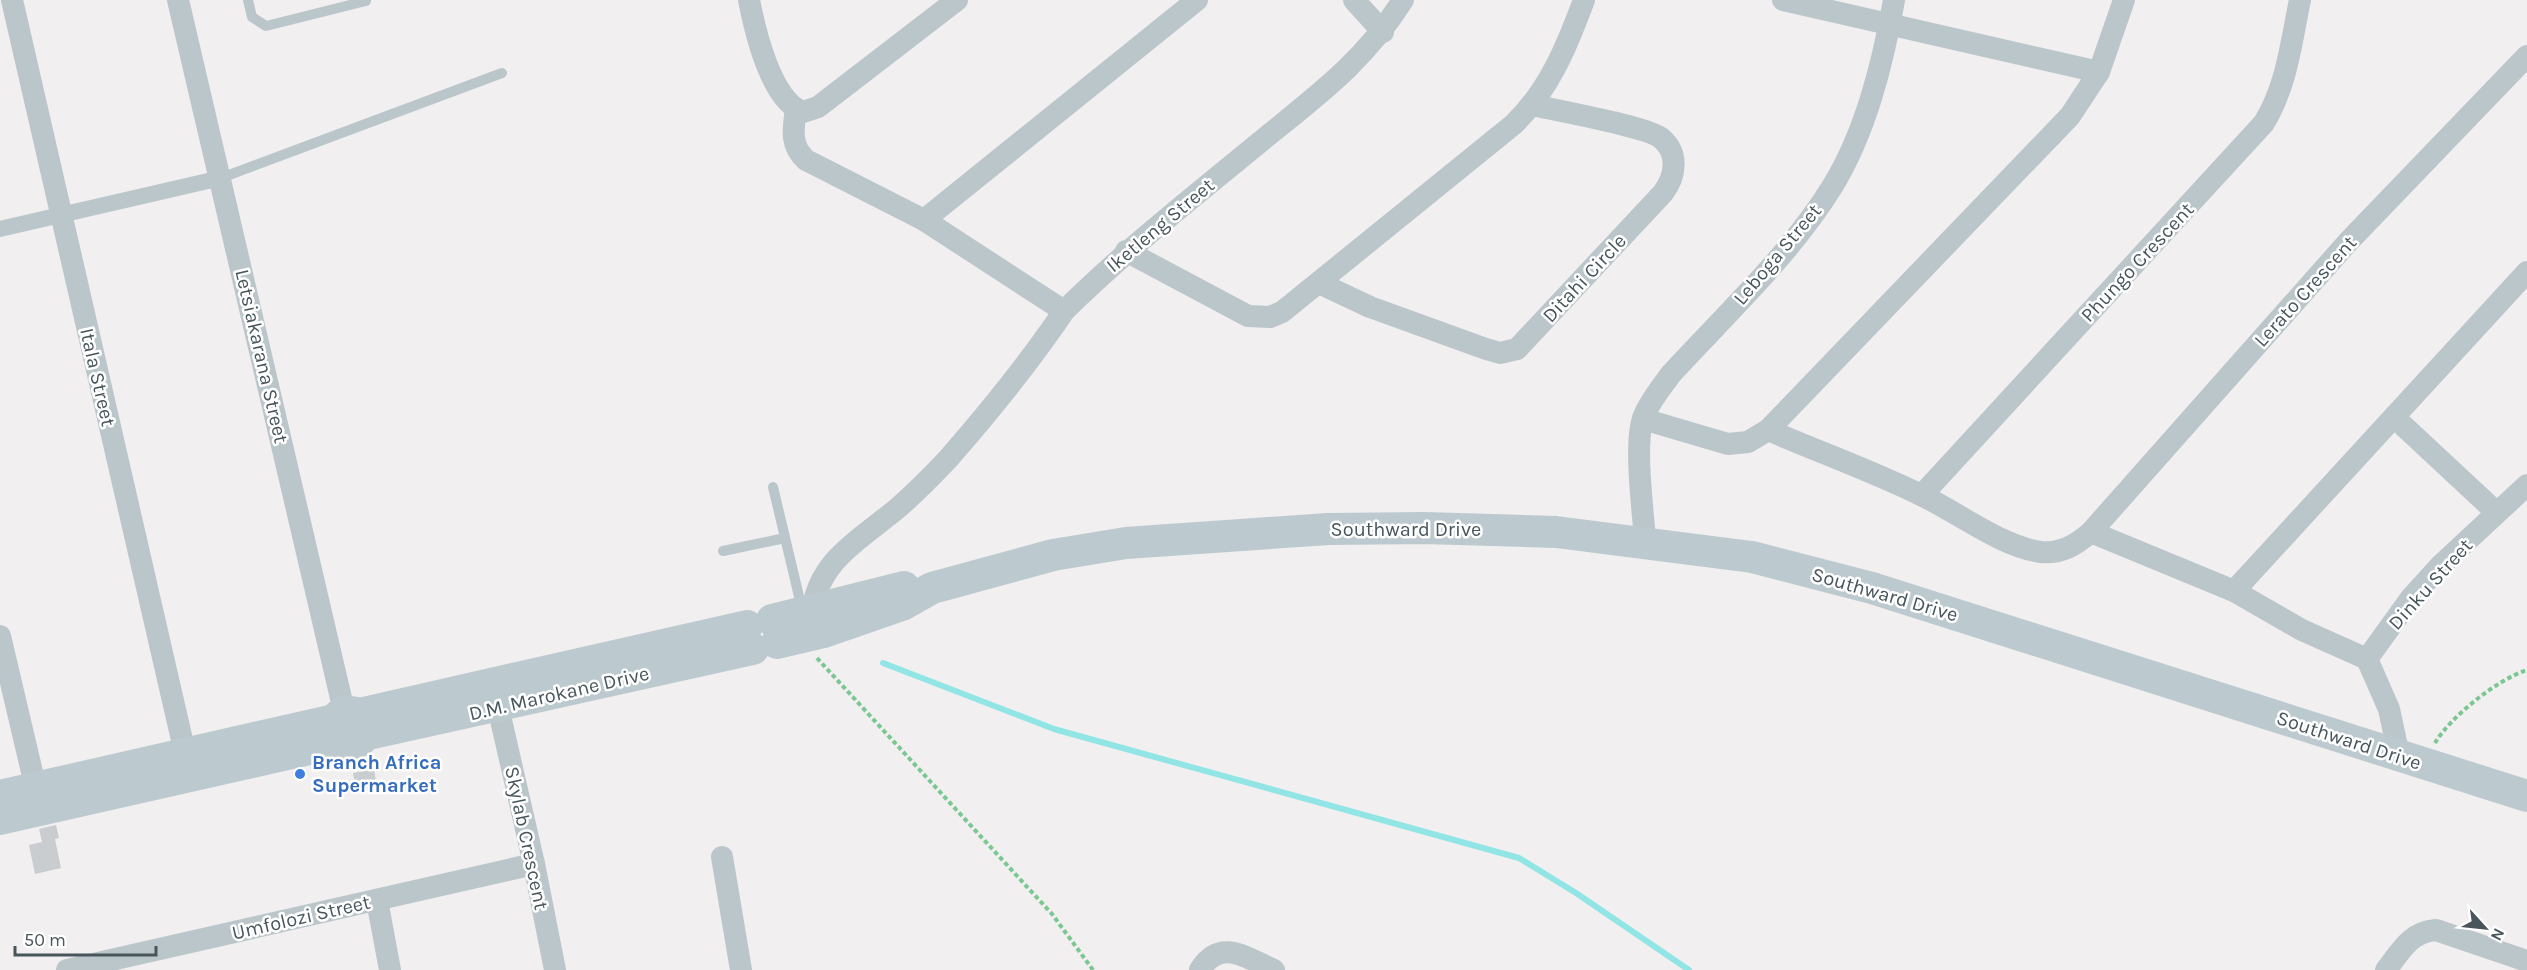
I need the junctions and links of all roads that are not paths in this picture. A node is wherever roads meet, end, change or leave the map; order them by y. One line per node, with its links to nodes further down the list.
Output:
1 (12, 0): 23 (street, Itala Street)
2 (178, 0): 22 (street, Letsiakarana Street)
3 (248, 0): 14 (lane)
4 (749, 0): 21 (street)
5 (957, 0): 21 (street)
6 (1197, 0): 24 (street)
7 (1354, 0): 16 (street)
8 (1403, 0): 16 (street, Iketleng Street)
9 (1584, 0): 20 (street)
10 (1783, 0): 15 (street)
11 (1894, 0): 15 (street, Leboga Street)
12 (2124, 0): 18 (street)
13 (2300, 0): 35 (street, Phungo Crescent)
14 (366, 1)
15 (1890, 24): 18 (street); 31 (street, Leboga Street)
16 (1383, 32): 26 (street, Iketleng Street)
17 (2527, 56): 37 (street, Lerato Crescent)
18 (2099, 72): 32 (street)
19 (502, 73): 22 (lane)
20 (1533, 105): 28 (street); 28 (street, Ditahi Circle)
21 (796, 110): 24 (street)
22 (221, 178): 23 (street); 47 (street, Letsiakarana Street)
23 (61, 215): 25 (street); 48 (street, Itala Street)
24 (924, 220): 29 (street)
25 (0, 229)
26 (1126, 252): 28 (street); 29 (street, Iketleng Street)
27 (2527, 272): 30 (street)
28 (1319, 283)
29 (1064, 311): 43 (street, Iketleng Street)
30 (2394, 417): 36 (street); 42 (street)
31 (1643, 419): 32 (street); 40 (street)
32 (1768, 430): 35 (street, Lerato Crescent)
33 (2527, 485): 36 (street, Dinku Street)
34 (773, 487): 39 (lane)
35 (1922, 495): 37 (street, Lerato Crescent)
36 (2496, 512): 45 (street, Dinku Street)
37 (2091, 532): 42 (street)
38 (1220, 535): 40 (main road, Southward Drive); 43 (main road, D.M. Marokane Drive)
39 (784, 538): 41 (lane); 43 (lane)
40 (1645, 541): 49 (main road, Southward Drive)
41 (723, 551)
42 (2234, 591): 45 (street)
43 (781, 628): 46 (main road, D.M. Marokane Drive); 47 (main road, D.M. Marokane Drive)
44 (0, 636): 50 (street)
45 (2367, 659): 49 (street)
46 (498, 706): 47 (main road, D.M. Marokane Drive); 55 (street, Skylab Crescent)
47 (349, 725): 48 (main road, D.M. Marokane Drive); 53 (main road, D.M. Marokane Drive)
48 (185, 753): 50 (main road, D.M. Marokane Drive)
49 (2411, 760): 52 (main road, Southward Drive)
50 (36, 789): 51 (main road, D.M. Marokane Drive)
51 (0, 796)
52 (2527, 796)
53 (0, 819)
54 (722, 857): 61 (street)
55 (534, 864): 56 (street, Umfolozi Street); 60 (street, Skylab Crescent)
56 (377, 900): 58 (street, Umfolozi Street); 59 (street)
57 (2527, 961): 64 (street)
58 (67, 970)
59 (390, 970)
60 (555, 970)
61 (741, 970)
62 (1200, 970): 63 (street)
63 (1274, 970)
64 (2386, 970)

